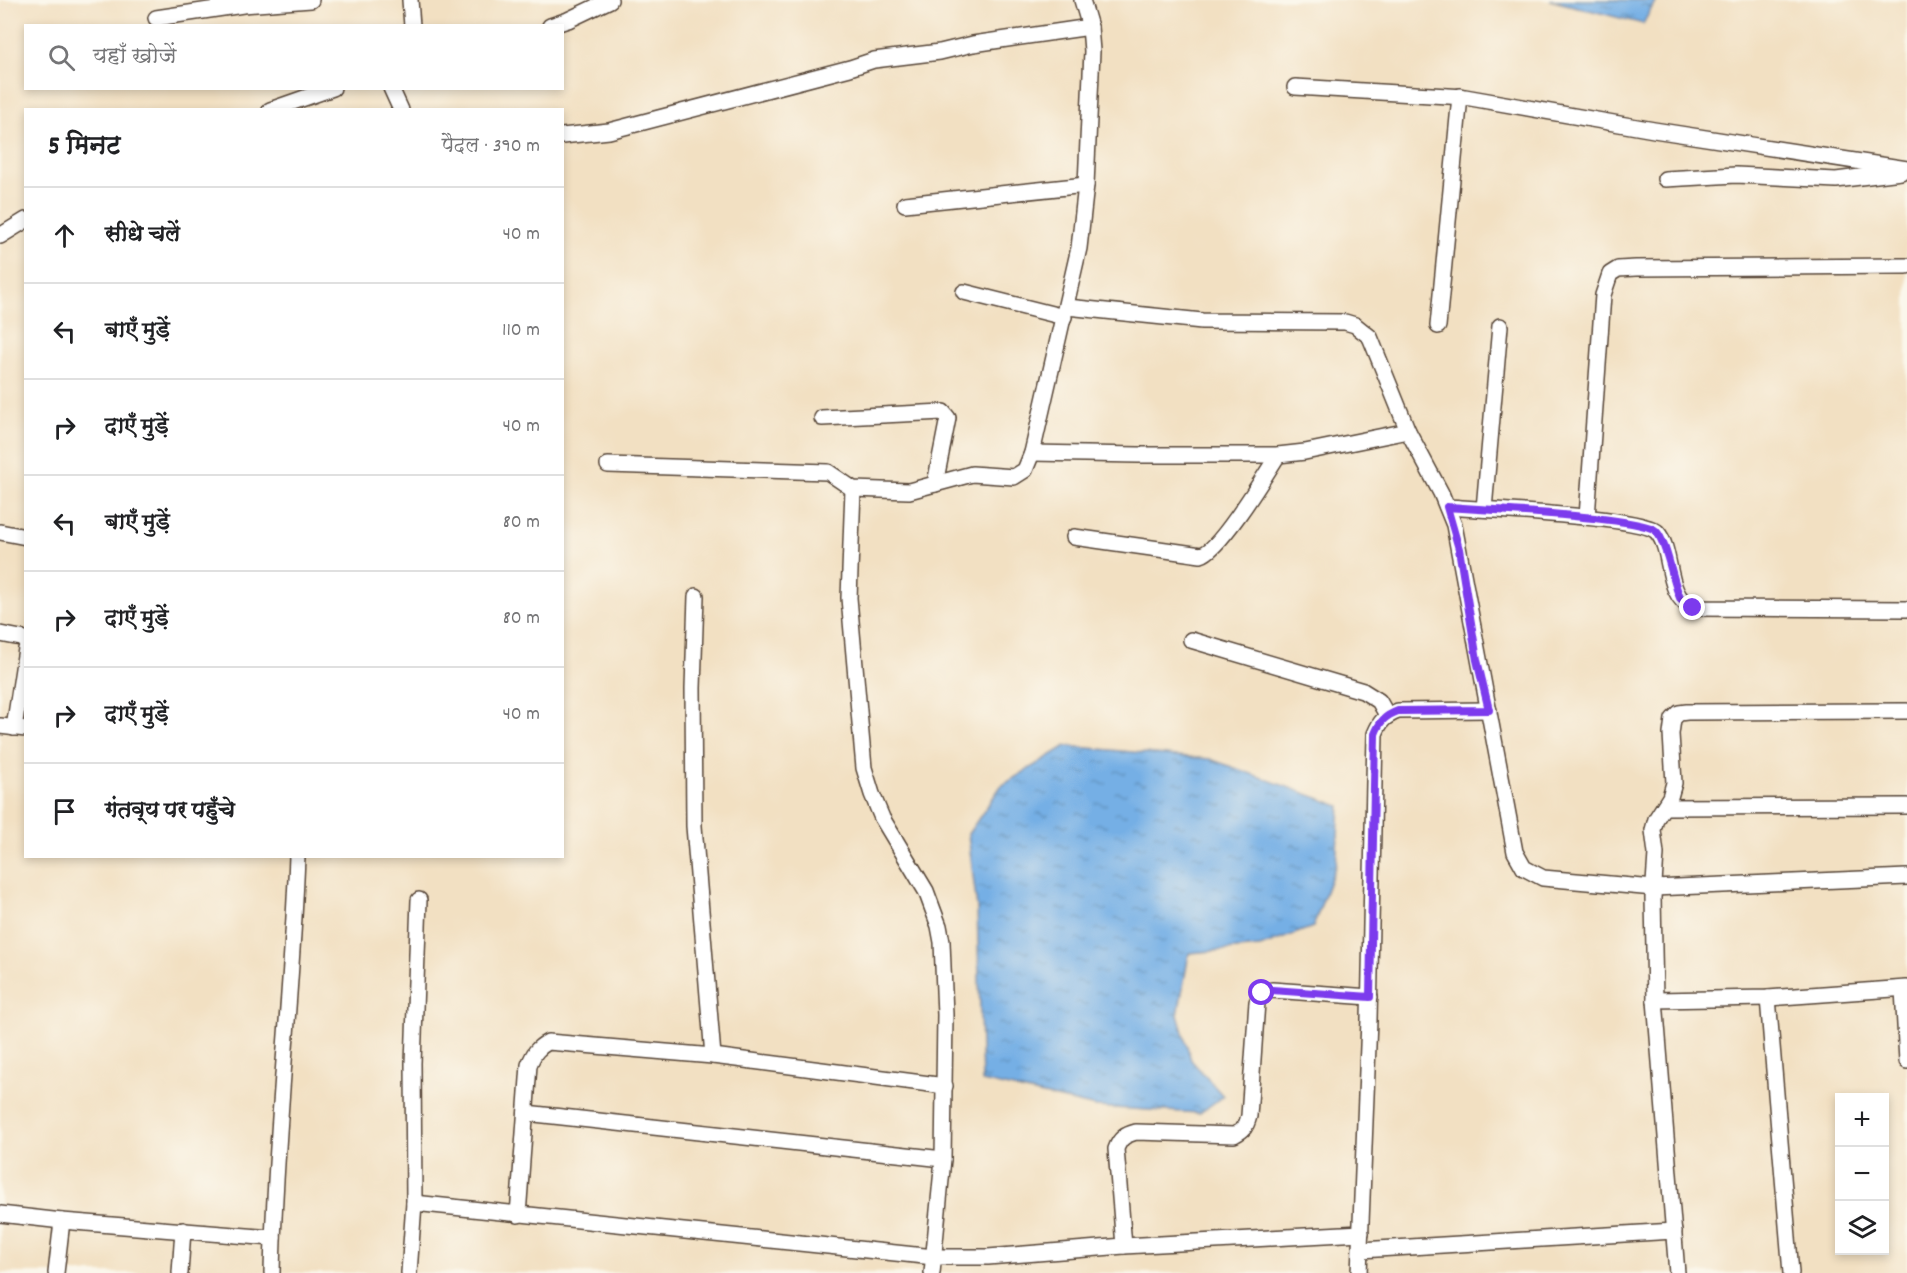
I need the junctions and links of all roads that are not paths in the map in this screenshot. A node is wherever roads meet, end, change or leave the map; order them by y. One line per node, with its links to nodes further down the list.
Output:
1 (311, 0): 5 (street)
2 (410, 0): 6 (street)
3 (610, 0): 7 (street)
4 (1082, 0): 8 (street)
5 (156, 18)
6 (412, 24)
7 (556, 24)
8 (1089, 27): 15 (street); 18 (street)
9 (1294, 87): 12 (street)
10 (327, 90): 13 (street)
11 (392, 90): 14 (street)
12 (1460, 96): 16 (street); 25 (street)
13 (276, 108)
14 (400, 108)
15 (564, 136)
16 (1907, 170): 17 (street)
17 (1665, 179)
18 (1086, 185): 19 (street); 24 (street)
19 (905, 204)
20 (24, 221): 21 (street)
21 (0, 236)
22 (1907, 266): 36 (street)
23 (964, 292): 24 (street)
24 (1065, 312): 28 (street); 29 (street)
25 (1438, 326)
26 (1500, 326): 35 (street)
27 (822, 418): 32 (street)
28 (1408, 431): 30 (street); 34 (street)
29 (1032, 453): 30 (street); 32 (street)
30 (1278, 455): 39 (street)
31 (608, 465): 33 (street)
32 (935, 484): 33 (street)
33 (853, 489): 62 (street)
34 (1447, 507): 35 (street); 46 (street)
35 (1484, 510): 36 (street)
36 (1587, 517): 41 (street)
37 (0, 532): 38 (street)
38 (24, 537)
39 (1074, 537)
40 (696, 596): 60 (street)
41 (1907, 609)
42 (0, 634): 43 (street)
43 (24, 639)
44 (1191, 640): 48 (street)
45 (24, 661): 49 (street)
46 (1489, 710): 48 (street); 54 (street)
47 (1907, 711): 51 (street)
48 (1388, 715): 57 (street)
49 (13, 728)
50 (1907, 806): 51 (street)
51 (1664, 807): 54 (street)
52 (297, 858): 72 (street)
53 (1907, 877): 54 (street)
54 (1654, 888): 59 (street)
55 (419, 900): 65 (street)
56 (1905, 989): 58 (street); 61 (street)
57 (1370, 997): 71 (street); 73 (street)
58 (1768, 998): 59 (street); 83 (street)
59 (1655, 1000): 70 (street)
60 (713, 1056): 62 (street); 63 (street)
61 (1907, 1061)
62 (945, 1086): 64 (street)
63 (526, 1113): 64 (street); 67 (street)
64 (943, 1159): 75 (street)
65 (414, 1203): 67 (street); 79 (street)
66 (0, 1214): 68 (street)
67 (518, 1215): 75 (street)
68 (62, 1221): 69 (street); 76 (street)
69 (183, 1230): 72 (street); 77 (street)
70 (1674, 1232): 74 (street); 82 (street)
71 (1361, 1233): 73 (street); 74 (street)
72 (273, 1238): 78 (street)
73 (1124, 1246): 75 (street)
74 (1361, 1250): 81 (street)
75 (934, 1257): 80 (street)
76 (56, 1273)
77 (180, 1273)
78 (272, 1273)
79 (410, 1273)
80 (932, 1273)
81 (1359, 1273)
82 (1677, 1273)
83 (1791, 1273)

